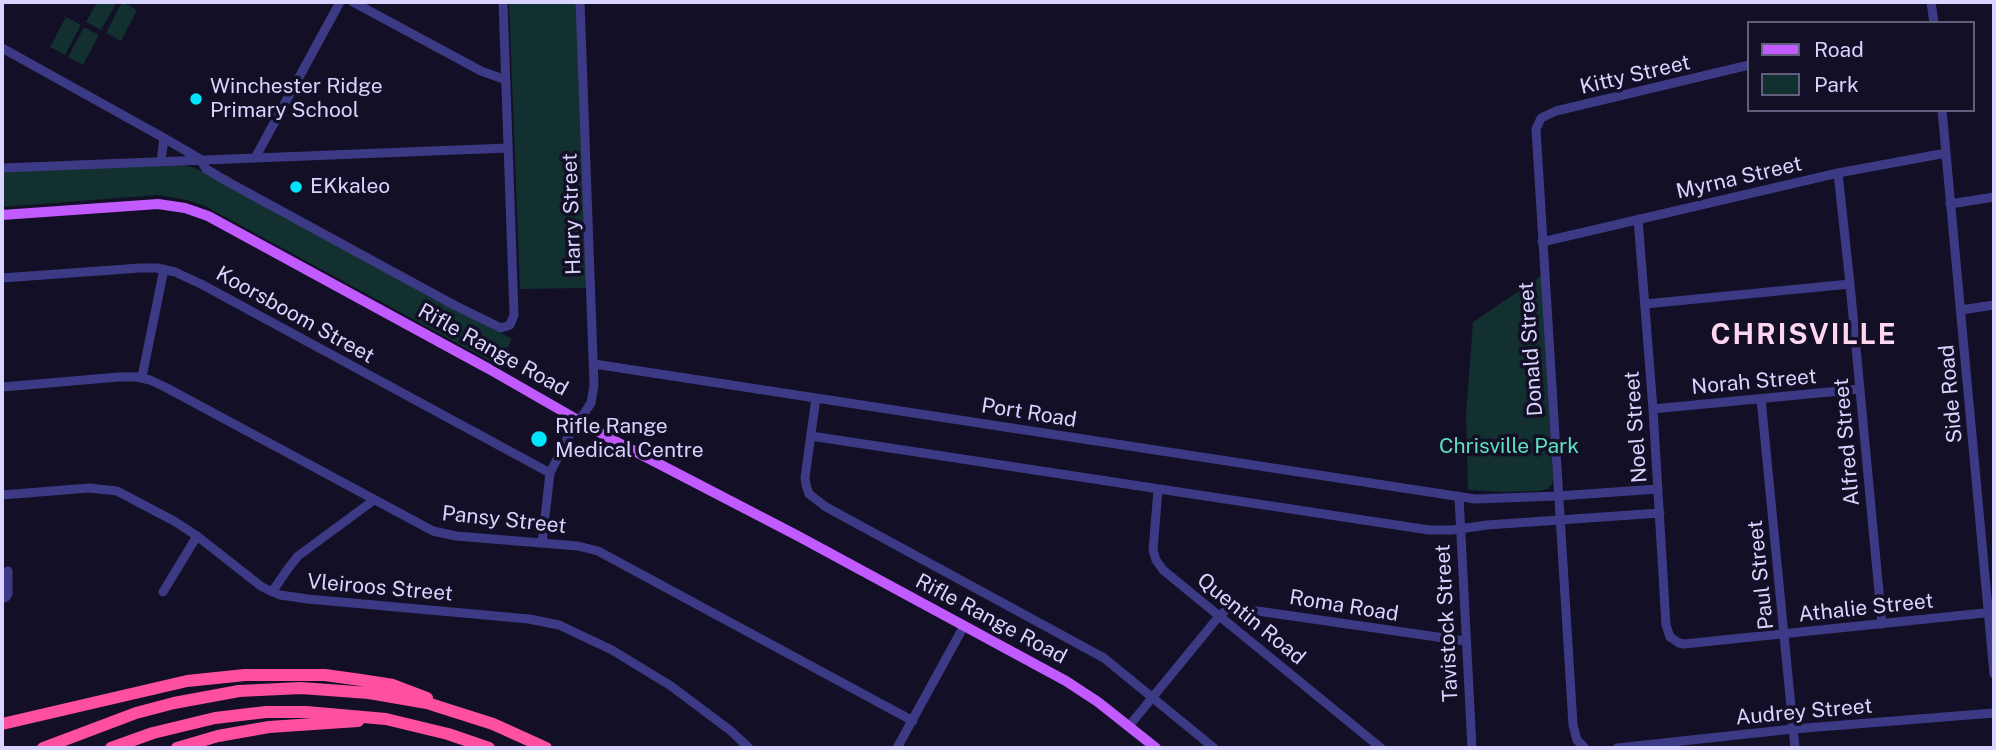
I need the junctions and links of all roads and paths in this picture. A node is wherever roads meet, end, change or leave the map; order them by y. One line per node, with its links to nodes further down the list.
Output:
1 (340, 2): 15 (street)
2 (353, 2): 9 (street)
3 (503, 2): 9 (street)
4 (580, 2): 31 (street, Harry Street)
5 (1931, 2): 6 (street)
6 (1933, 21)
7 (2, 48): 12 (street)
8 (1748, 65): 11 (street, Kitty Street)
9 (506, 80): 13 (street)
10 (1942, 112): 14 (street, Side Road)
11 (1536, 129): 24 (street, Donald Street)
12 (164, 138): 16 (street); 17 (street)
13 (508, 148): 15 (street); 16 (street, Rifle Range Road)
14 (1946, 153): 19 (street, Myrna Street); 21 (street, Side Road)
15 (255, 158): 16 (street)
16 (200, 159): 17 (street)
17 (161, 161): 18 (street)
18 (2, 168)
19 (1838, 173): 23 (street, Myrna Street); 27 (street, Alfred Street)
20 (1994, 197): 21 (street)
21 (1950, 204): 30 (street, Side Road)
22 (2, 215): 38 (main road, Rifle Range Road)
23 (1638, 219): 24 (street, Myrna Street); 28 (street, Noel Street)
24 (1542, 242): 44 (street, Donald Street)
25 (164, 270): 26 (street, Koorsboom Street); 32 (street); 40 (street, Koorsboom Street)
26 (2, 278)
27 (1850, 284): 28 (street); 34 (street, Alfred Street)
28 (1644, 304): 37 (street, Noel Street)
29 (1994, 305): 30 (street)
30 (1961, 310): 56 (street, Side Road)
31 (594, 364): 35 (street, Port Road); 38 (street, Harry Street)
32 (142, 377): 33 (street, Pansy Street); 46 (street, Pansy Street)
33 (2, 387)
34 (1860, 389): 36 (street, Norah Street); 58 (street, Alfred Street)
35 (816, 398): 39 (street, Rifle Range Road); 45 (street, Port Road)
36 (1761, 399): 37 (street, Norah Street); 61 (street, Paul Street)
37 (1653, 409): 41 (street, Noel Street)
38 (578, 420): 40 (street, Harry Street); 59 (main road, Rifle Range Road)
39 (811, 436): 42 (street); 64 (street, Rifle Range Road)
40 (550, 473): 51 (street)
41 (1658, 489): 44 (street, Port Road); 47 (street, Noel Street)
42 (1158, 490): 49 (street); 57 (street, Quentin Road)
43 (2, 495): 50 (street, Vleiroos Street)
44 (1558, 496): 45 (street, Port Road); 48 (street, Donald Street)
45 (1459, 497): 49 (street, Tavistock Street)
46 (374, 500): 51 (street, Pansy Street); 54 (street)
47 (1660, 513): 48 (street); 60 (street, Noel Street)
48 (1560, 520): 49 (street); 83 (street, Donald Street)
49 (1459, 529): 62 (street, Tavistock Street)
50 (197, 536): 53 (street); 54 (street, Vleiroos Street)
51 (542, 543): 68 (street, Pansy Street)
52 (8, 571): 55 (street)
53 (163, 592)
54 (272, 592): 77 (street, Vleiroos Street)
55 (2, 599)
56 (1991, 613): 58 (street, Athalie Street); 63 (street, Side Road)
57 (1220, 615): 62 (street, Roma Road); 64 (street); 81 (street, Quentin Road)
58 (1882, 624): 61 (street, Athalie Street)
59 (964, 626): 68 (street); 70 (main road, Rifle Range Road)
60 (1668, 632): 61 (street, Athalie Street)
61 (1785, 634): 71 (street, Paul Street)
62 (1465, 641): 82 (street, Tavistock Street)
63 (1994, 674)
64 (1153, 698): 70 (street); 80 (street, Rifle Range Road)
65 (451, 710): 69 (highway); 72 (highway); 76 (highway)
66 (1994, 713): 71 (street, Audrey Street)
67 (386, 719): 73 (highway); 74 (highway); 75 (highway)
68 (913, 721): 78 (street)
69 (2, 724)
70 (1129, 726): 79 (main road, Rifle Range Road)
71 (1793, 729): 84 (street, Audrey Street); 85 (street, Paul Street)
72 (43, 748)
73 (111, 748)
74 (177, 748)
75 (489, 748)
76 (546, 748)
77 (749, 748)
78 (897, 748)
79 (1156, 748)
80 (1214, 748)
81 (1381, 748)
82 (1472, 748)
83 (1585, 748)
84 (1617, 748)
85 (1795, 748)

